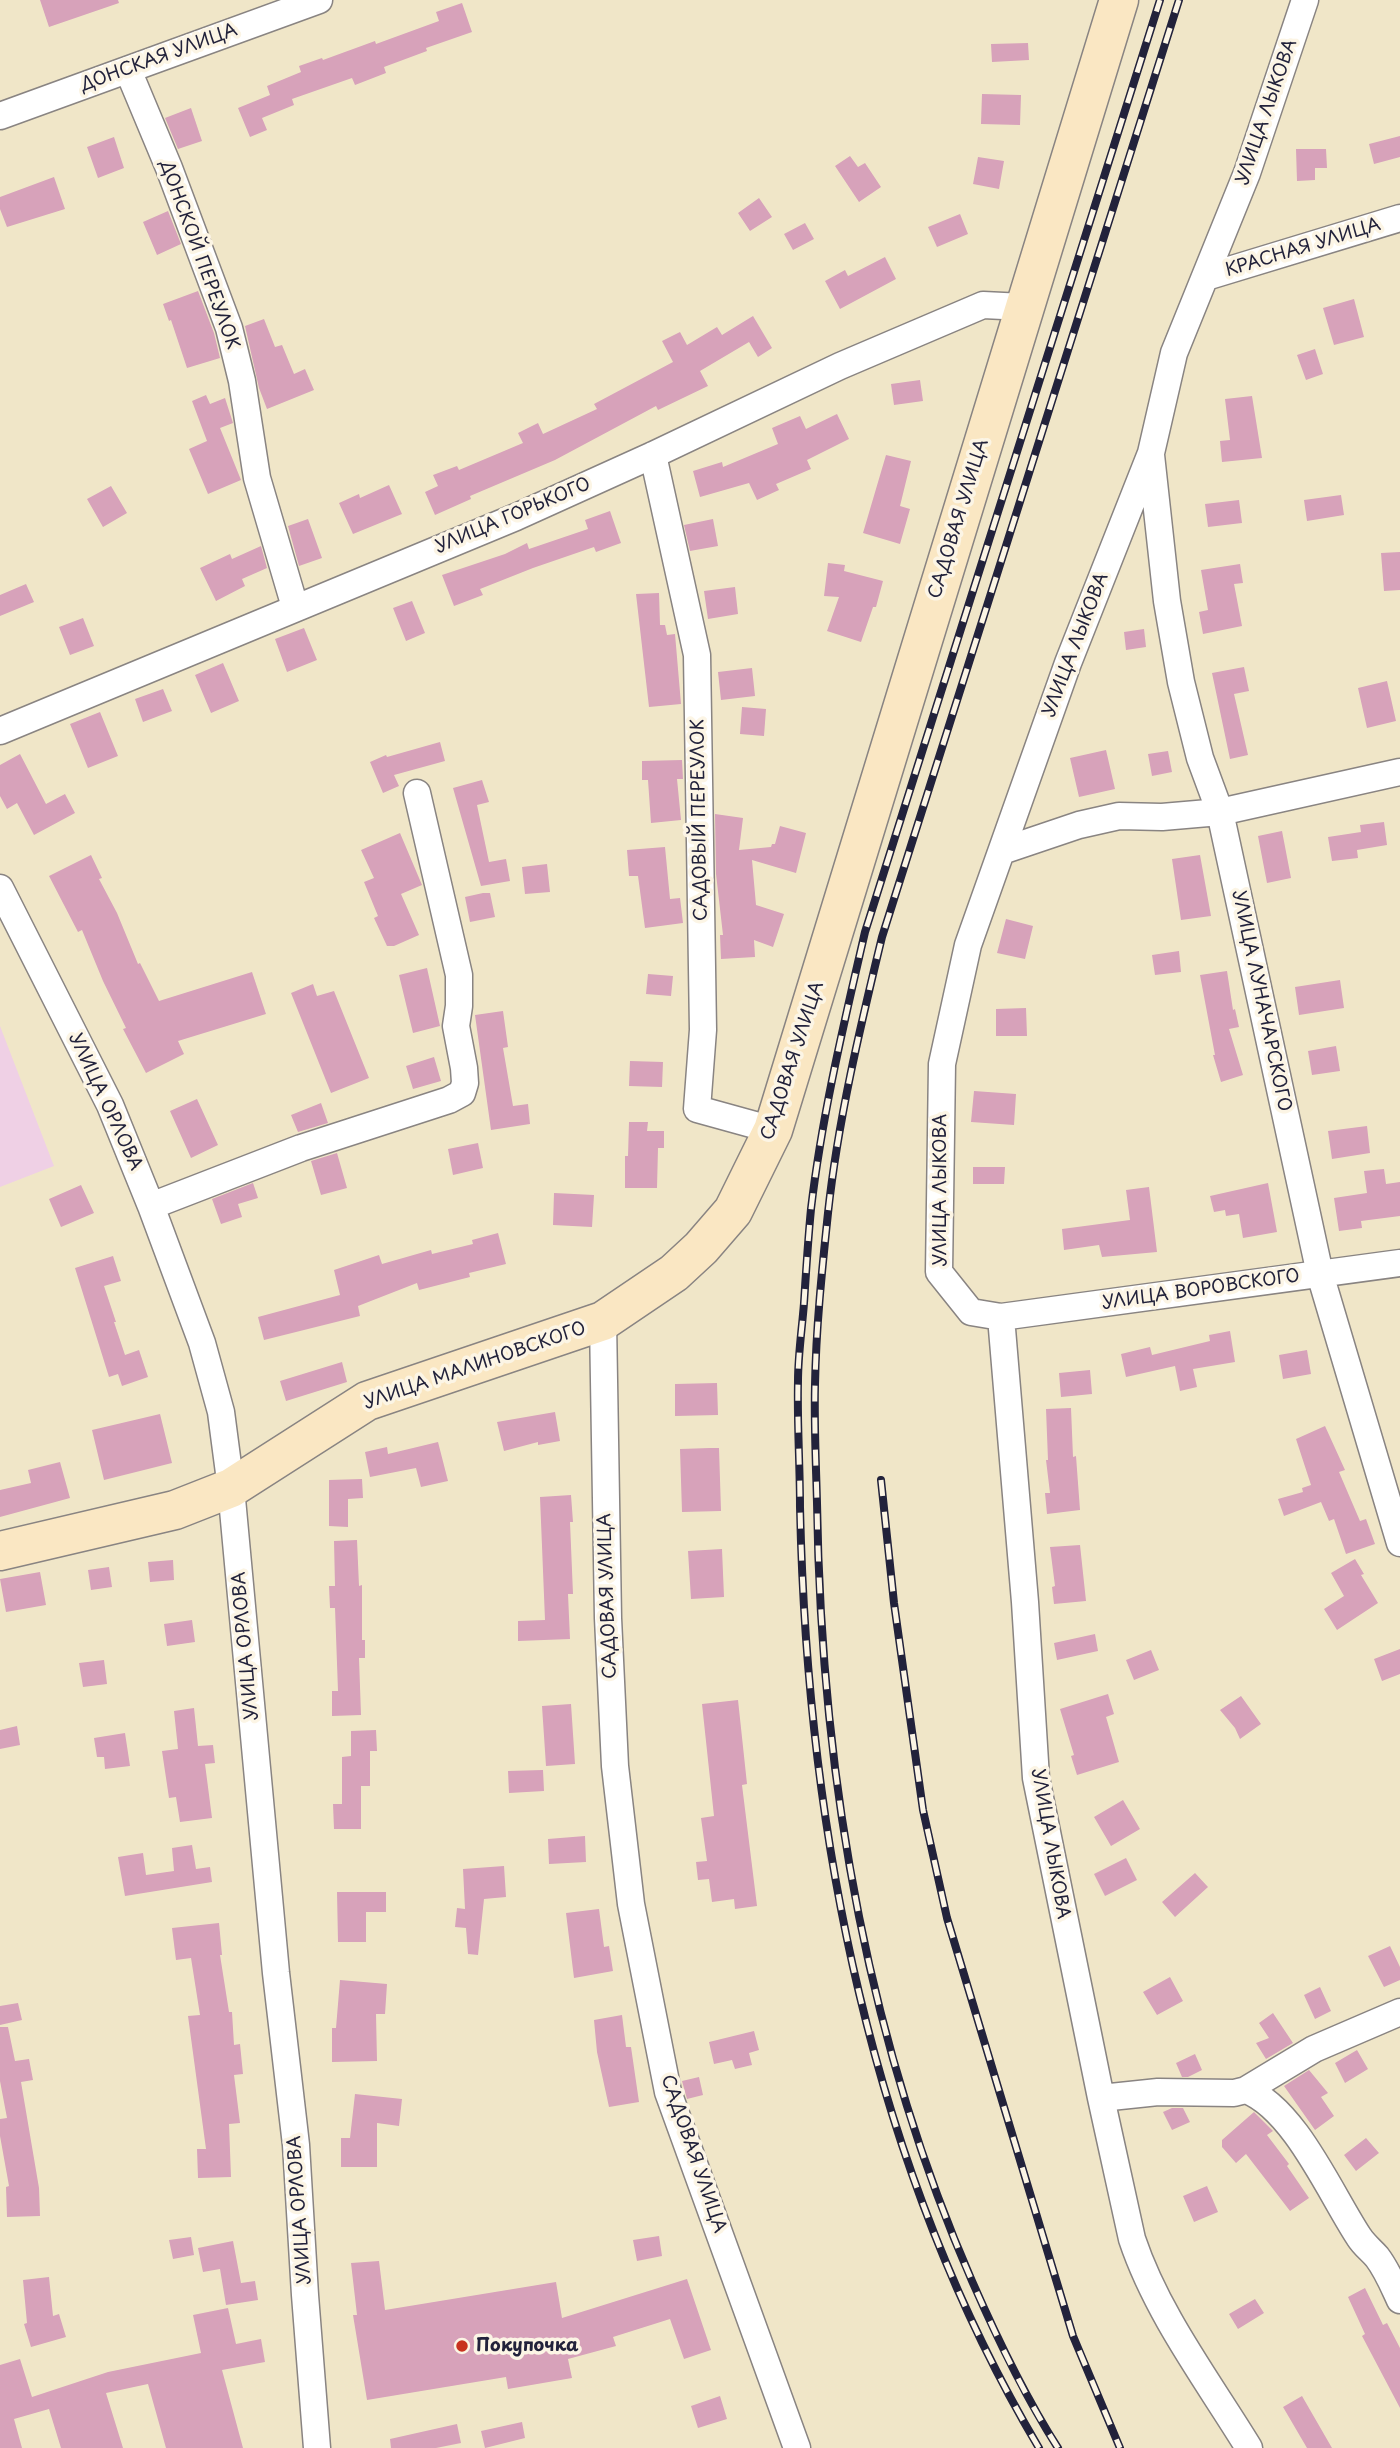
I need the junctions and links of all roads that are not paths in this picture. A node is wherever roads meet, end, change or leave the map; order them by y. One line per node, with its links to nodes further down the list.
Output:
1 (319, 0): 4 (street, ДОНСКАЯ УЛИЦА)
2 (1119, 0): 8 (street, САДОВАЯ УЛИЦА)
3 (1305, 0): 7 (street, УЛИЦА ЛЫКОВА)
4 (128, 70): 5 (street, ДОНСКАЯ УЛИЦА); 11 (street, ДОНСКОЙ ПЕРЕУЛОК)
5 (0, 116)
6 (1400, 218): 7 (street, КРАСНАЯ УЛИЦА)
7 (1206, 277): 9 (street, УЛИЦА ЛЫКОВА)
8 (1024, 307): 10 (street, УЛИЦА ГОРЬКОГО); 18 (street, САДОВАЯ УЛИЦА)
9 (1151, 453): 15 (street, УЛИЦА ЛУНАЧАРСКОГО); 16 (street, УЛИЦА ЛЫКОВА)
10 (653, 455): 11 (street, УЛИЦА ГОРЬКОГО); 18 (street, САДОВЫЙ ПЕРЕУЛОК)
11 (295, 607): 12 (street, УЛИЦА ГОРЬКОГО)
12 (0, 731)
13 (1400, 772): 15 (street)
14 (417, 793): 19 (street)
15 (1220, 812): 16 (street); 21 (street, УЛИЦА ЛУНАЧАРСКОГО)
16 (1002, 851): 22 (street, УЛИЦА ЛЫКОВА)
17 (0, 888): 19 (street, УЛИЦА ОРЛОВА)
18 (774, 1130): 23 (street, САДОВАЯ УЛИЦА)
19 (151, 1206): 24 (street, УЛИЦА ОРЛОВА)
20 (1400, 1263): 21 (street, УЛИЦА ВОРОВСКОГО)
21 (1320, 1274): 22 (street, УЛИЦА ВОРОВСКОГО); 25 (street, УЛИЦА ЛУНАЧАРСКОГО)
22 (1001, 1317): 29 (street, УЛИЦА ЛЫКОВА)
23 (603, 1321): 24 (street, УЛИЦА МАЛИНОВСКОГО); 32 (street, САДОВАЯ УЛИЦА)
24 (231, 1488): 26 (street, УЛИЦА МАЛИНОВСКОГО); 31 (street, УЛИЦА ОРЛОВА)
25 (1400, 1543)
26 (0, 1551)
27 (1400, 2012): 28 (street)
28 (1246, 2090): 29 (street); 30 (street)
29 (1101, 2098): 33 (street, УЛИЦА ЛЫКОВА)
30 (1400, 2300)
31 (317, 2448)
32 (797, 2448)
33 (1249, 2448)

